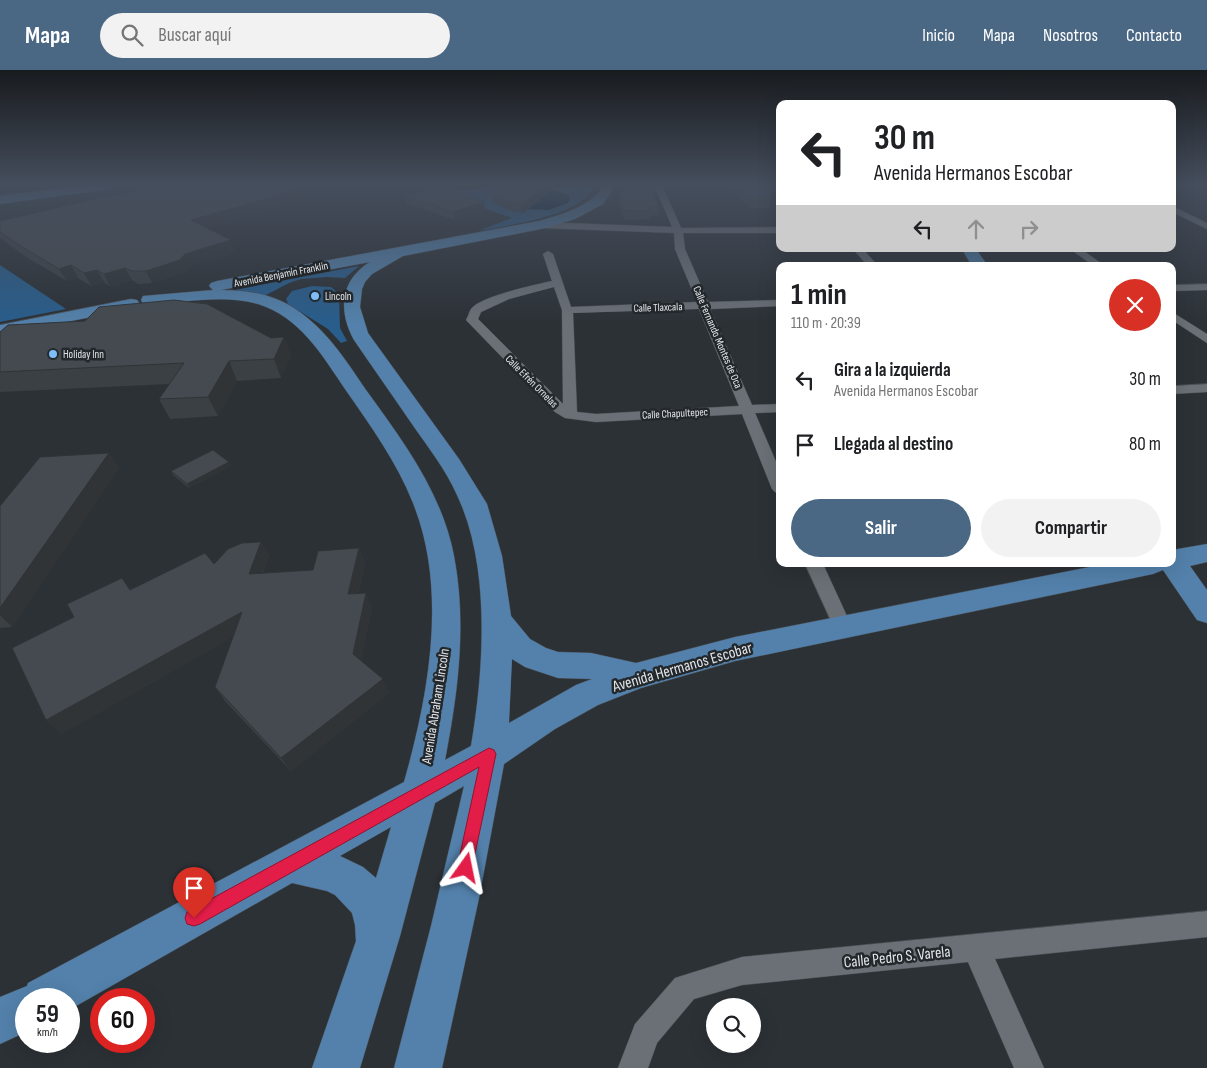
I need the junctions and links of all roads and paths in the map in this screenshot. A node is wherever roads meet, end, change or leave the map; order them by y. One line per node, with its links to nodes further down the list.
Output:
1 (506, 232): 3 (main road, Avenida Benjamín Franklin)
2 (678, 232): 16 (street, Calle Fernando Montes de Oca)
3 (397, 252): 9 (main road); 14 (main road, Avenida Benjamín Franklin)
4 (861, 252): 7 (street)
5 (1079, 252): 8 (street)
6 (548, 254): 10 (street, Calle Efrén Ornelas)
7 (870, 262)
8 (1094, 262)
9 (342, 283): 13 (main road); 34 (main road)
10 (559, 283): 17 (street, Calle Efrén Ornelas); 26 (street, Calle Efrén Ornelas)
11 (1207, 287): 12 (street)
12 (1176, 288)
13 (282, 296): 14 (main road, Avenida Abraham Lincoln); 38 (main road, Avenida Abraham Lincoln)
14 (149, 300): 19 (main road, Avenida Benjamín Franklin)
15 (776, 303): 16 (street, Calle Tlaxcala)
16 (705, 306): 17 (street, Calle Tlaxcala); 25 (street, Calle Fernando Montes de Oca)
17 (567, 310): 26 (street, Calle Efrén Ornelas)
18 (1176, 317): 21 (street)
19 (0, 330)
20 (1181, 333): 21 (street)
21 (1204, 334)
22 (1207, 388): 23 (street)
23 (1176, 390)
24 (776, 408): 25 (street, Calle Chapultepec)
25 (748, 410): 26 (street, Calle Chapultepec); 27 (street, Calle Fernando Montes de Oca)
26 (570, 415)
27 (776, 477)
28 (1207, 553): 29 (main road)
29 (1176, 560)
30 (815, 567): 35 (street)
31 (1138, 567): 35 (main road, Avenida Hermanos Escobar)
32 (1176, 567): 33 (main road)
33 (1207, 612)
34 (498, 621): 36 (main road); 37 (main road)
35 (843, 627): 36 (main road, Avenida Hermanos Escobar)
36 (636, 676): 37 (main road, Avenida Hermanos Escobar)
37 (489, 754): 38 (main road, Avenida Hermanos Escobar); 47 (main road)
38 (420, 792): 39 (main road, Avenida Hermanos Escobar); 41 (main road, Avenida Abraham Lincoln)
39 (293, 864): 41 (main road); 43 (main road, Avenida Hermanos Escobar)
40 (1207, 924): 42 (street, Calle Pedro S. Varela)
41 (378, 943): 46 (main road, Avenida Abraham Lincoln)
42 (976, 948): 48 (street, Calle Pedro S. Varela); 49 (street)
43 (64, 988)
44 (15, 1014): 45 (main road)
45 (0, 1021)
46 (336, 1068)
47 (418, 1068)
48 (633, 1068)
49 (1029, 1068)

